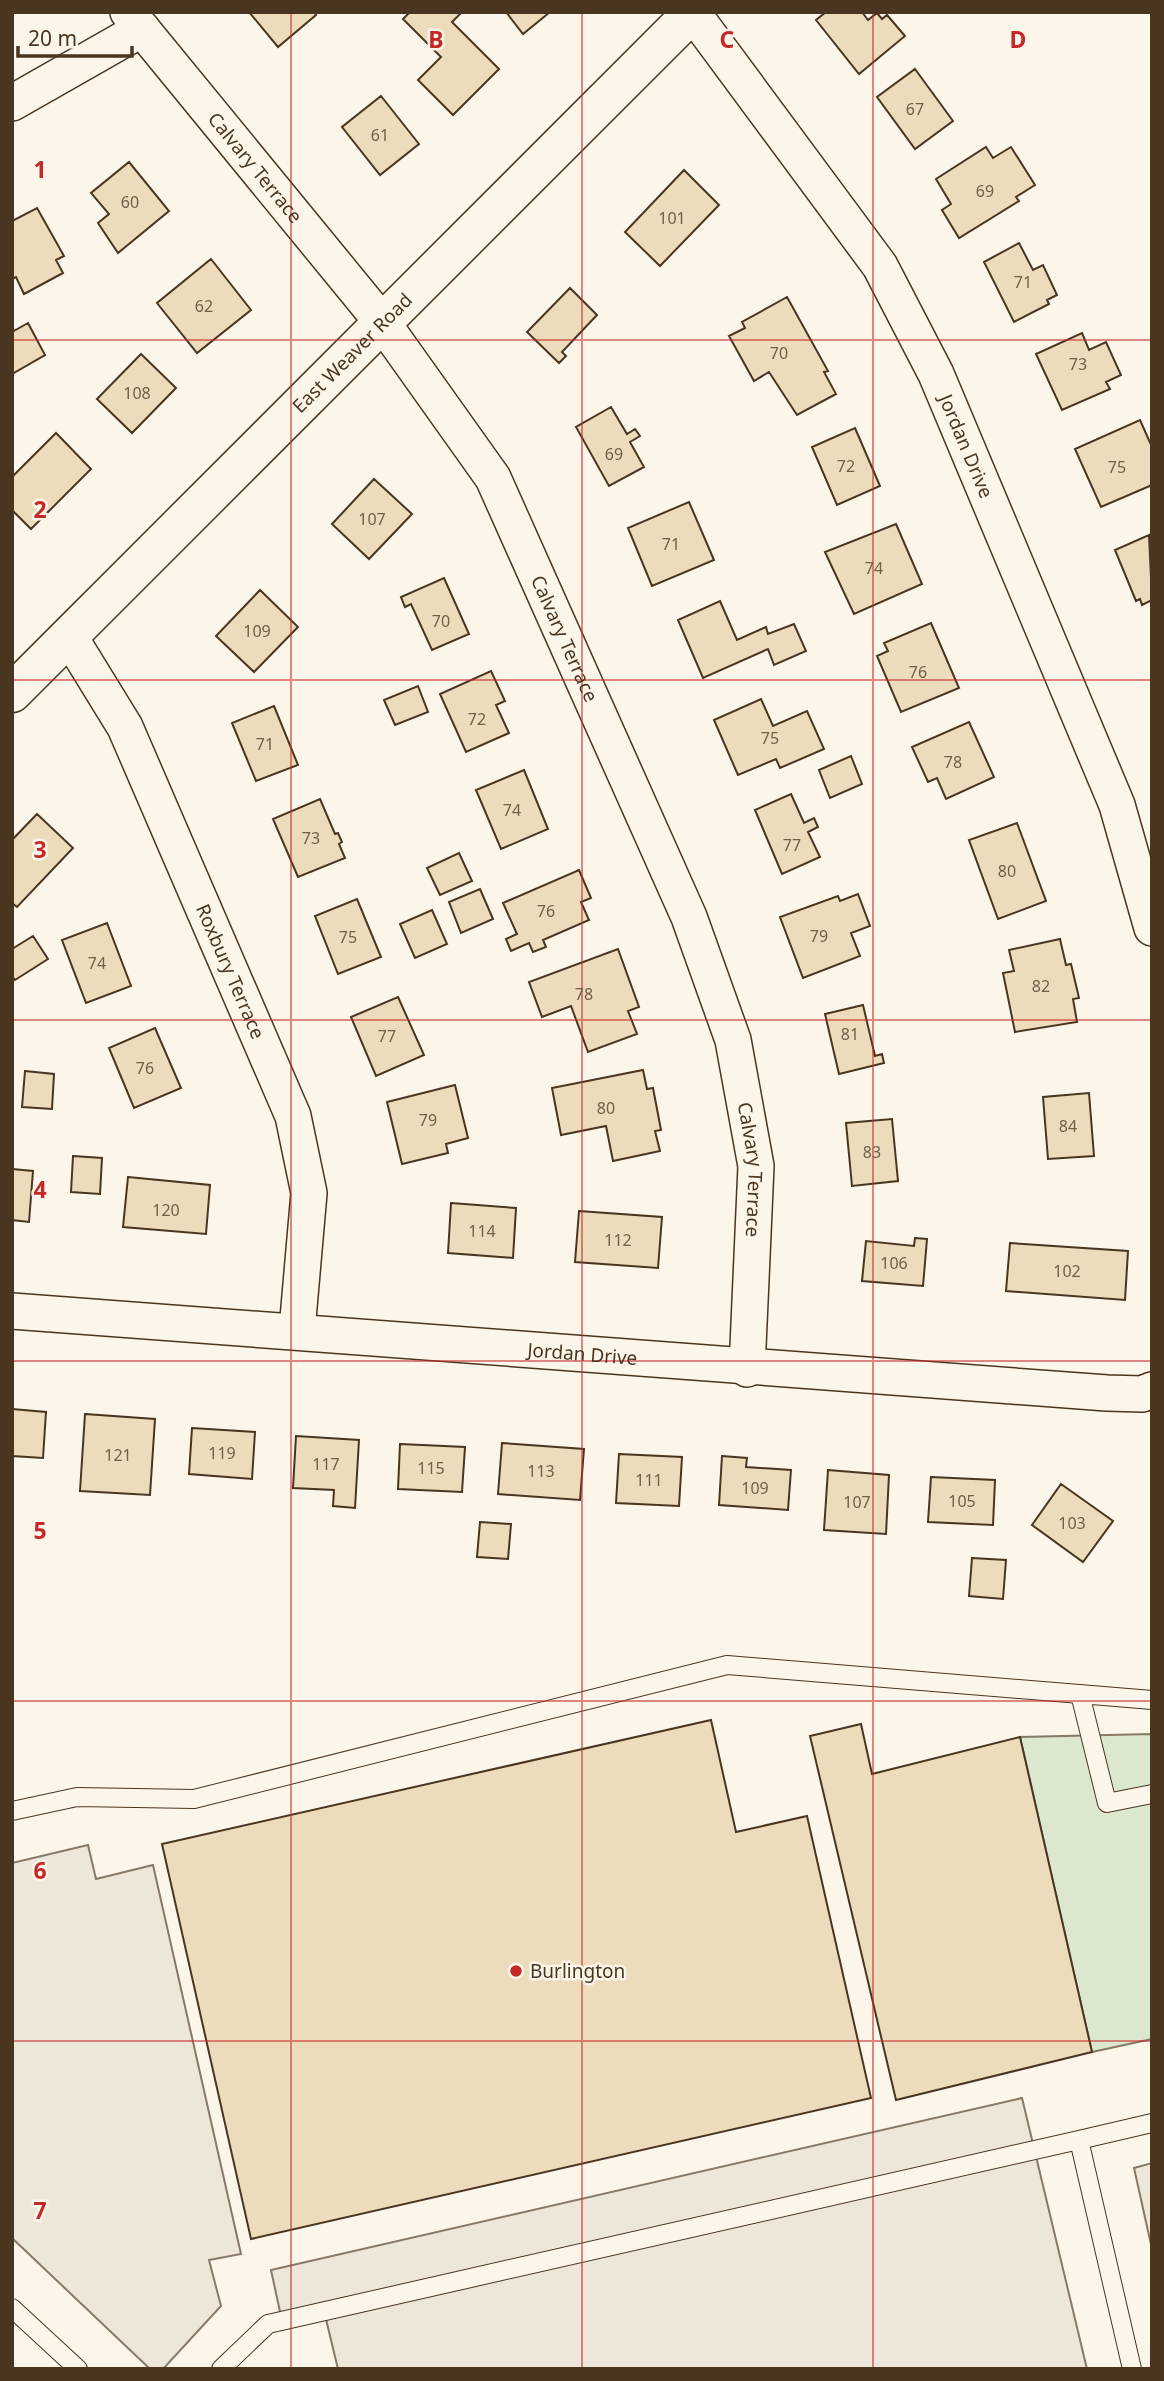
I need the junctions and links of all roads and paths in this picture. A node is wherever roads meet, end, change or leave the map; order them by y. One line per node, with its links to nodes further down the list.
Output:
1 (692, 13): 4 (street, East Weaver Road); 7 (street, Jordan Drive)
2 (135, 21): 3 (street); 4 (street, Calvary Terrace)
3 (12, 103)
4 (382, 322): 5 (street, East Weaver Road); 10 (street, Calvary Terrace)
5 (69, 636): 6 (street, East Weaver Road); 9 (street, Roxbury Terrace)
6 (12, 693)
7 (1152, 929)
8 (12, 1311): 9 (street, Jordan Drive)
9 (297, 1330): 10 (street, Jordan Drive)
10 (747, 1369): 11 (street, Jordan Drive)
11 (1152, 1390)
12 (1080, 1694): 13 (lane); 14 (lane); 15 (lane)
13 (1152, 1700)
14 (1152, 1794)
15 (12, 1811)
16 (1152, 2123): 17 (lane)
17 (1079, 2140): 20 (lane); 21 (lane)
18 (12, 2308): 19 (lane)
19 (78, 2369)
20 (221, 2369)
21 (1132, 2369)

